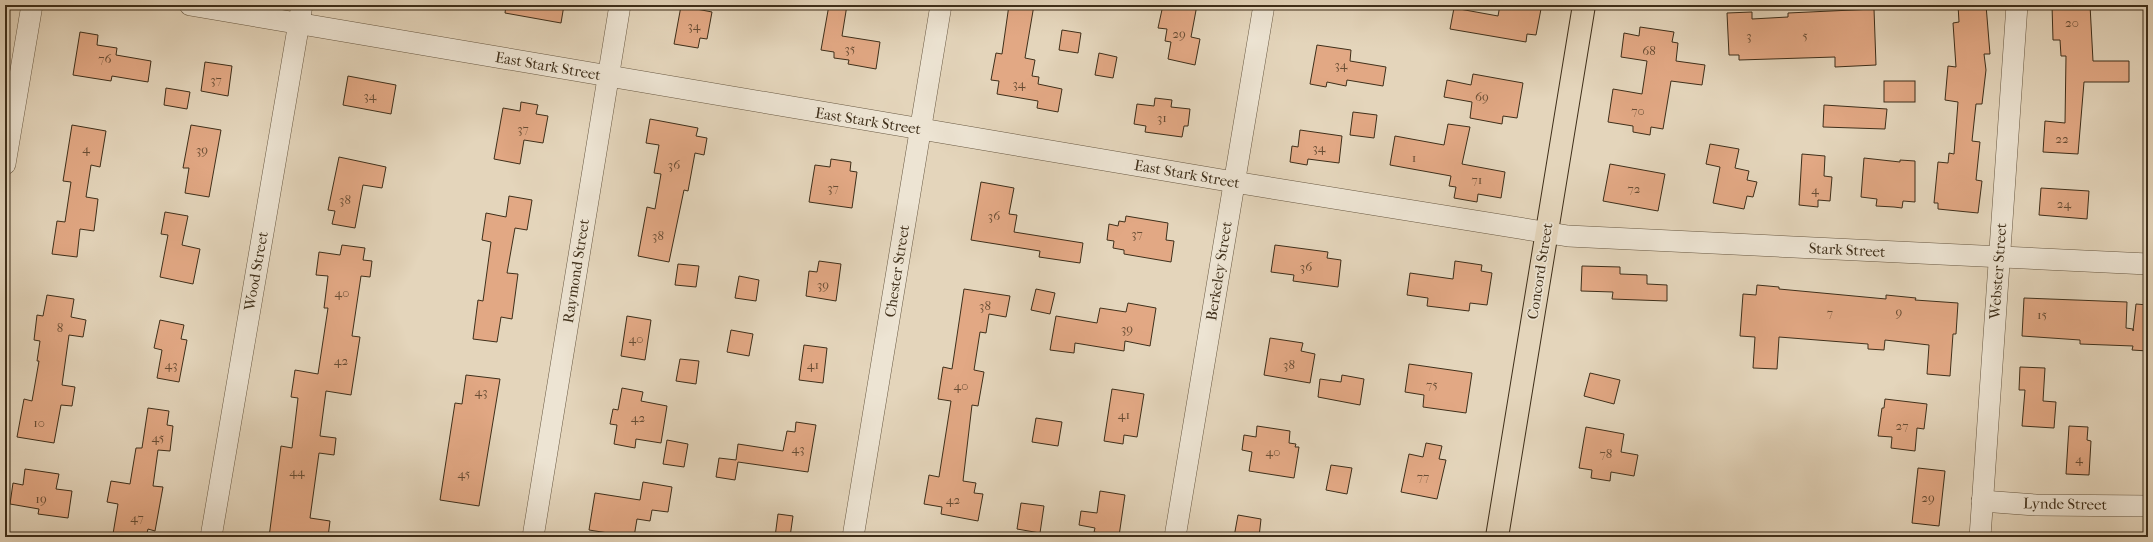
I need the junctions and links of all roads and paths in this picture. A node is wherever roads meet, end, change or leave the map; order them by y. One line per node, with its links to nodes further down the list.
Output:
1 (32, 5): 11 (street)
2 (190, 5): 8 (street, East Stark Street)
3 (620, 5): 9 (street, Raymond Street)
4 (942, 5): 10 (street, Chester Street)
5 (1264, 5): 12 (street, Berkeley Street)
6 (1584, 5): 13 (main road, Concord Street)
7 (2017, 5): 14 (street, Webster Street)
8 (300, 14): 9 (street, East Stark Street); 18 (street, Wood Street)
9 (608, 77): 10 (street, East Stark Street); 19 (street, Raymond Street)
10 (921, 130): 12 (street, East Stark Street); 20 (street, Chester Street)
11 (5, 164)
12 (1234, 182): 13 (street, East Stark Street); 21 (street, Berkeley Street)
13 (1546, 233): 14 (street, Stark Street); 22 (main road, Concord Street)
14 (1999, 258): 15 (street, Stark Street); 16 (street, Webster Street)
15 (2148, 264)
16 (1982, 501): 17 (street, Lynde Street); 23 (street, Webster Street)
17 (2148, 506)
18 (211, 537)
19 (534, 537)
20 (853, 537)
21 (1175, 537)
22 (1497, 537)
23 (1980, 537)

